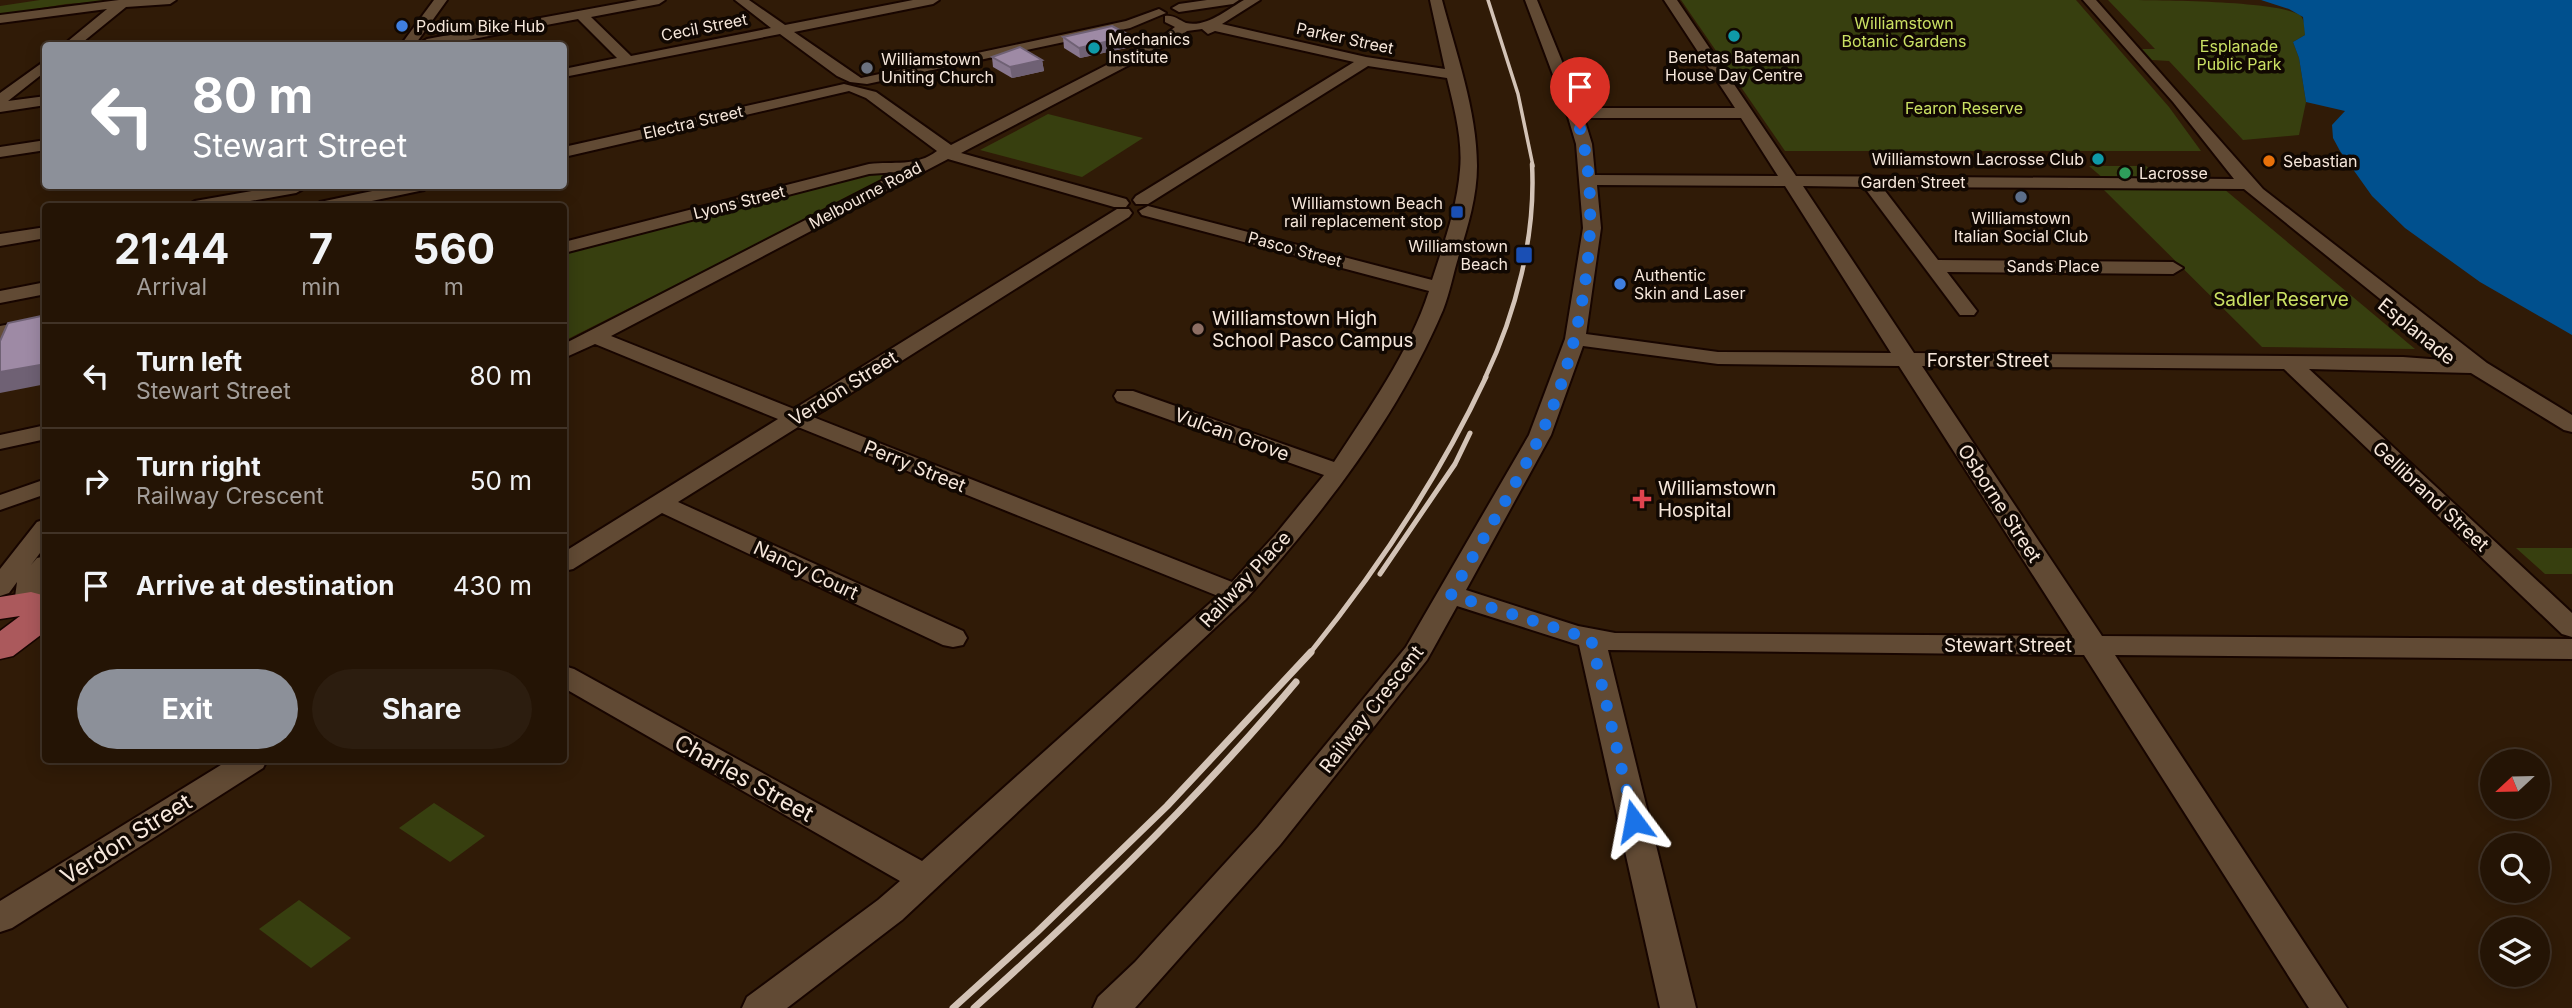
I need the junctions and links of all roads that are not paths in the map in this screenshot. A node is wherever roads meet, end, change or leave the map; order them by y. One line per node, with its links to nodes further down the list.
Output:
1 (170, 0): 14 (street)
2 (442, 0): 22 (street)
3 (457, 0): 23 (street)
4 (659, 0): 16 (street)
5 (741, 0): 20 (street)
6 (933, 0): 17 (street, Cecil Street)
7 (1149, 0): 19 (street, Parker Street); 19 (street, Parker Street)
8 (1254, 0): 19 (street, Melbourne Road)
9 (1436, 0): 29 (street, Railway Place)
10 (1531, 0): 34 (street, Railway Crescent)
11 (1670, 0): 35 (street, Osborne Street)
12 (2089, 0): 44 (street, Esplanade)
13 (1228, 1): 19 (street, Electra Street)
14 (123, 3): 18 (street); 21 (street)
15 (844, 5): 17 (street)
16 (581, 14): 24 (street); 25 (street)
17 (859, 15): 20 (street, Cecil Street)
18 (0, 19)
19 (1182, 20): 26 (street, Parker Street); 30 (street, Electra Street); 39 (street, Melbourne Road)
20 (782, 30): 25 (street, Cecil Street); 30 (street)
21 (74, 42)
22 (410, 42)
23 (427, 42)
24 (436, 42)
25 (627, 60): 28 (street, Cecil Street)
26 (1366, 61): 29 (street, Parker Street); 48 (street)
27 (42, 67): 31 (street)
28 (567, 72)
29 (1452, 75): 55 (street, Railway Place)
30 (856, 84): 37 (street, Electra Street); 39 (street)
31 (0, 100)
32 (42, 101): 33 (street)
33 (0, 107)
34 (1575, 113): 35 (street); 41 (street, Railway Crescent)
35 (1746, 113): 42 (street, Osborne Street)
36 (42, 146): 38 (street)
37 (567, 151)
38 (0, 152)
39 (946, 152): 40 (street, Melbourne Road); 49 (street)
40 (915, 169): 52 (street, Lyons Street); 61 (street, Melbourne Road)
41 (1588, 180): 42 (street, Garden Street); 62 (street, Railway Crescent)
42 (1790, 181): 43 (street, Garden Street); 64 (street, Osborne Street)
43 (1869, 182): 44 (street, Garden Street); 53 (street)
44 (2243, 184): 65 (street, Esplanade)
45 (385, 189): 46 (street)
46 (307, 196): 47 (street)
47 (214, 203)
48 (1145, 205): 49 (street); 55 (street, Pasco Street)
49 (1121, 208): 68 (street, Verdon Street)
50 (42, 233): 51 (street)
51 (0, 240)
52 (567, 246)
53 (1933, 265): 54 (street, Sands Place); 58 (street)
54 (2173, 268)
55 (1441, 288): 72 (street, Railway Place)
56 (42, 289): 57 (street)
57 (0, 297)
58 (1967, 310)
59 (42, 324): 60 (street)
60 (0, 332)
61 (594, 336): 63 (street, Melbourne Road); 68 (street, Perry Street)
62 (1575, 339): 64 (street, Forster Street); 81 (street, Railway Crescent)
63 (567, 350)
64 (1907, 360): 66 (street, Forster Street); 86 (street, Osborne Street)
65 (2460, 362): 66 (street, Forster Street); 69 (street, Esplanade)
66 (2290, 363): 83 (street, Gellibrand Street)
67 (1125, 396): 72 (street, Vulcan Grove)
68 (796, 418): 74 (street, Verdon Street); 80 (street, Perry Street)
69 (2570, 424)
70 (42, 433): 71 (street)
71 (0, 442)
72 (1339, 472): 80 (street, Railway Place)
73 (42, 487): 75 (street)
74 (658, 502): 77 (street, Verdon Street); 84 (street, Nancy Court)
75 (0, 503)
76 (42, 532): 79 (street)
77 (567, 561)
78 (42, 569): 82 (street)
79 (0, 587)
80 (1237, 593): 90 (street, Railway Place)
81 (1451, 595): 85 (street, Stewart Street); 93 (street, Railway Crescent)
82 (21, 622)
83 (2572, 628)
84 (953, 638)
85 (1591, 639): 86 (street, Stewart Street); 94 (street)
86 (2093, 646): 87 (street, Stewart Street); 95 (street, Osborne Street)
87 (2572, 649)
88 (567, 679): 90 (street, Charles Street)
89 (247, 763): 91 (street, Verdon Street)
90 (925, 879): 92 (street, Railway Place)
91 (0, 918)
92 (760, 1008)
93 (1111, 1008)
94 (1678, 1008)
95 (2329, 1008)

